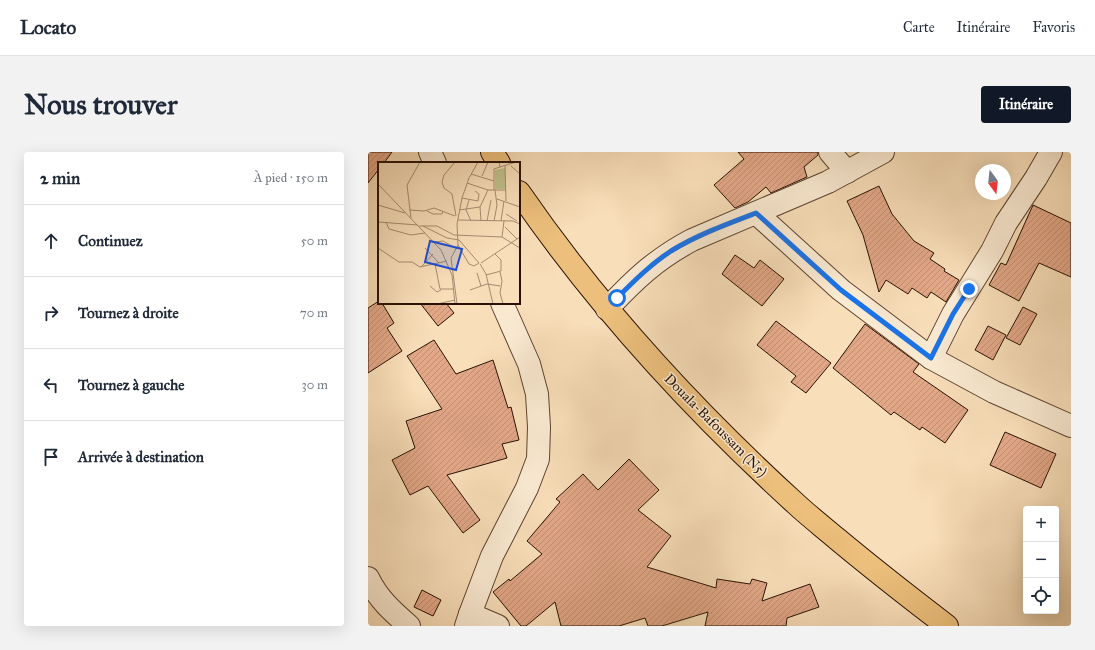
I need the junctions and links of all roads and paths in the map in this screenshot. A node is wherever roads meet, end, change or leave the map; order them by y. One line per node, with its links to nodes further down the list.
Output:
1 (430, 152): 6 (street)
2 (492, 152): 7 (highway)
3 (830, 152): 8 (street)
4 (883, 152): 8 (street)
5 (1051, 152): 13 (street)
6 (435, 162)
7 (498, 162)
8 (847, 172): 10 (street)
9 (520, 193): 12 (highway, Douala-Bafoussam (N5))
10 (756, 213): 12 (street); 13 (street)
11 (502, 304): 16 (street)
12 (607, 309): 19 (highway, Douala-Bafoussam (N5))
13 (931, 358): 14 (street)
14 (1071, 426)
15 (368, 578): 17 (street)
16 (468, 620): 18 (street)
17 (409, 626)
18 (498, 626)
19 (946, 626)

